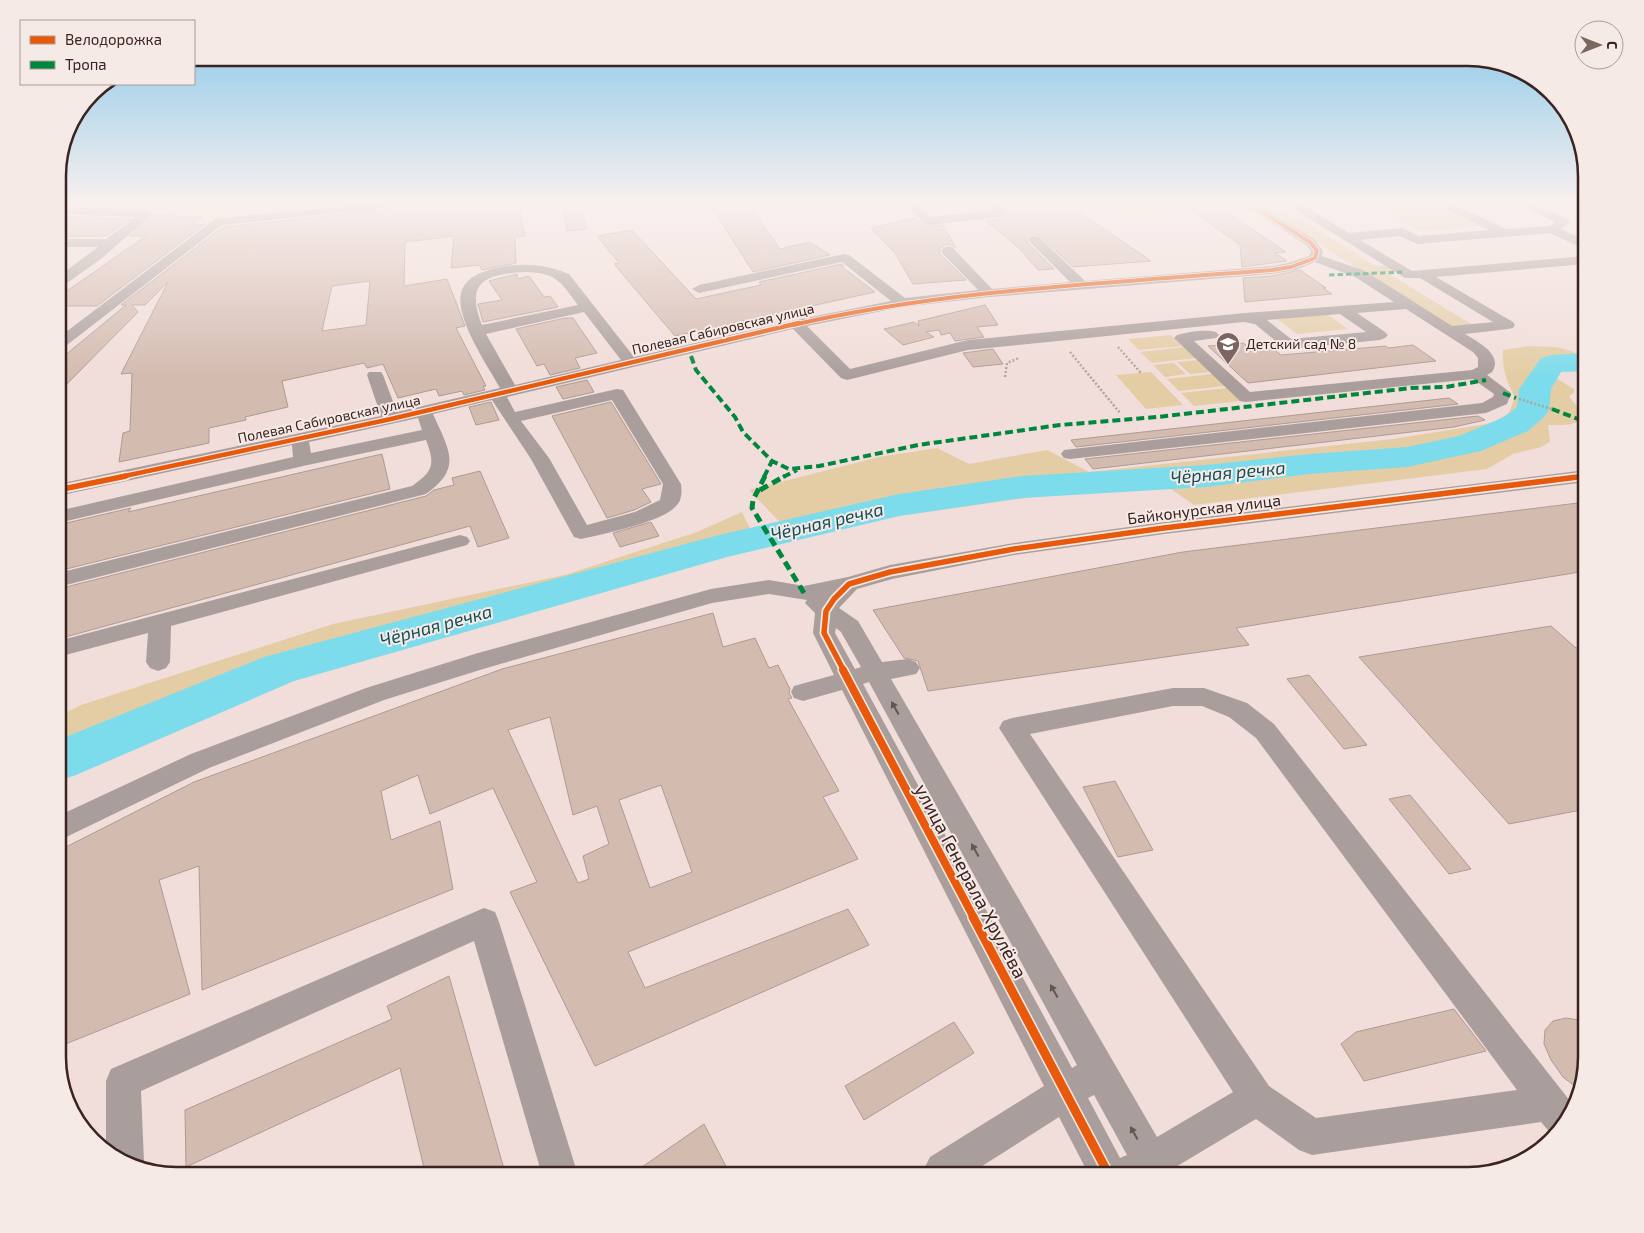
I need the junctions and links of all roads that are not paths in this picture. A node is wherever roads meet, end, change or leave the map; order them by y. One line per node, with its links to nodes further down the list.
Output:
1 (87, 263): 12 (street)
2 (165, 263): 23 (street)
3 (823, 263): 16 (street)
4 (850, 263): 17 (street)
5 (958, 263): 15 (street)
6 (1058, 263): 14 (street)
7 (1303, 263): 14 (street, Полевая Сабировская улица)
8 (1328, 263): 18 (street)
9 (1389, 263): 11 (street)
10 (1556, 263): 11 (street)
11 (1422, 274): 27 (street)
12 (66, 277)
13 (1032, 279): 15 (street)
14 (1082, 286): 15 (street, Полевая Сабировская улица)
15 (985, 288): 17 (street, Полевая Сабировская улица)
16 (699, 289)
17 (902, 304): 24 (street, Полевая Сабировская улица)
18 (1408, 306): 20 (street); 27 (street)
19 (588, 307): 26 (street); 26 (street); 29 (street)
20 (1343, 310): 21 (street); 25 (street)
21 (1245, 317): 24 (street); 25 (street)
22 (67, 322): 23 (street)
23 (85, 324): 28 (street)
24 (796, 324): 29 (street, Полевая Сабировская улица)
25 (1271, 329): 30 (street)
26 (477, 330): 32 (street)
27 (1449, 331): 30 (street)
28 (66, 339)
29 (630, 362): 32 (street, Полевая Сабировская улица)
30 (1476, 374): 38 (street)
31 (375, 375): 35 (street)
32 (503, 392): 33 (street, Полевая Сабировская улица); 34 (street)
33 (422, 412): 35 (street, Полевая Сабировская улица); 36 (street)
34 (511, 418): 34 (street)
35 (391, 419): 37 (street, Полевая Сабировская улица)
36 (432, 433): 39 (street); 44 (street)
37 (300, 439): 39 (street); 41 (street, Полевая Сабировская улица)
38 (1070, 454)
39 (302, 460): 42 (street)
40 (1578, 477): 45 (street, Байконурская улица)
41 (66, 488)
42 (66, 515)
43 (460, 540): 46 (street)
44 (66, 578)
45 (828, 597): 50 (street, улица Генерала Хрулёва); 52 (street)
46 (160, 622): 47 (street); 48 (street)
47 (66, 647)
48 (158, 662)
49 (908, 668): 50 (street)
50 (862, 676): 51 (street); 53 (street, улица Генерала Хрулёва, one-way to 50); 54 (street, улица Генерала Хрулёва)
51 (803, 692)
52 (66, 825)
53 (1099, 1071): 54 (street); 61 (street, улица Генерала Хрулёва, one-way to 53)
54 (1065, 1092): 59 (street); 60 (street, улица Генерала Хрулёва)
55 (1257, 1098): 56 (street); 56 (street); 62 (street)
56 (1557, 1113)
57 (125, 1154): 58 (street)
58 (557, 1167)
59 (948, 1167)
60 (1104, 1167)
61 (1144, 1167)
62 (1152, 1167)

